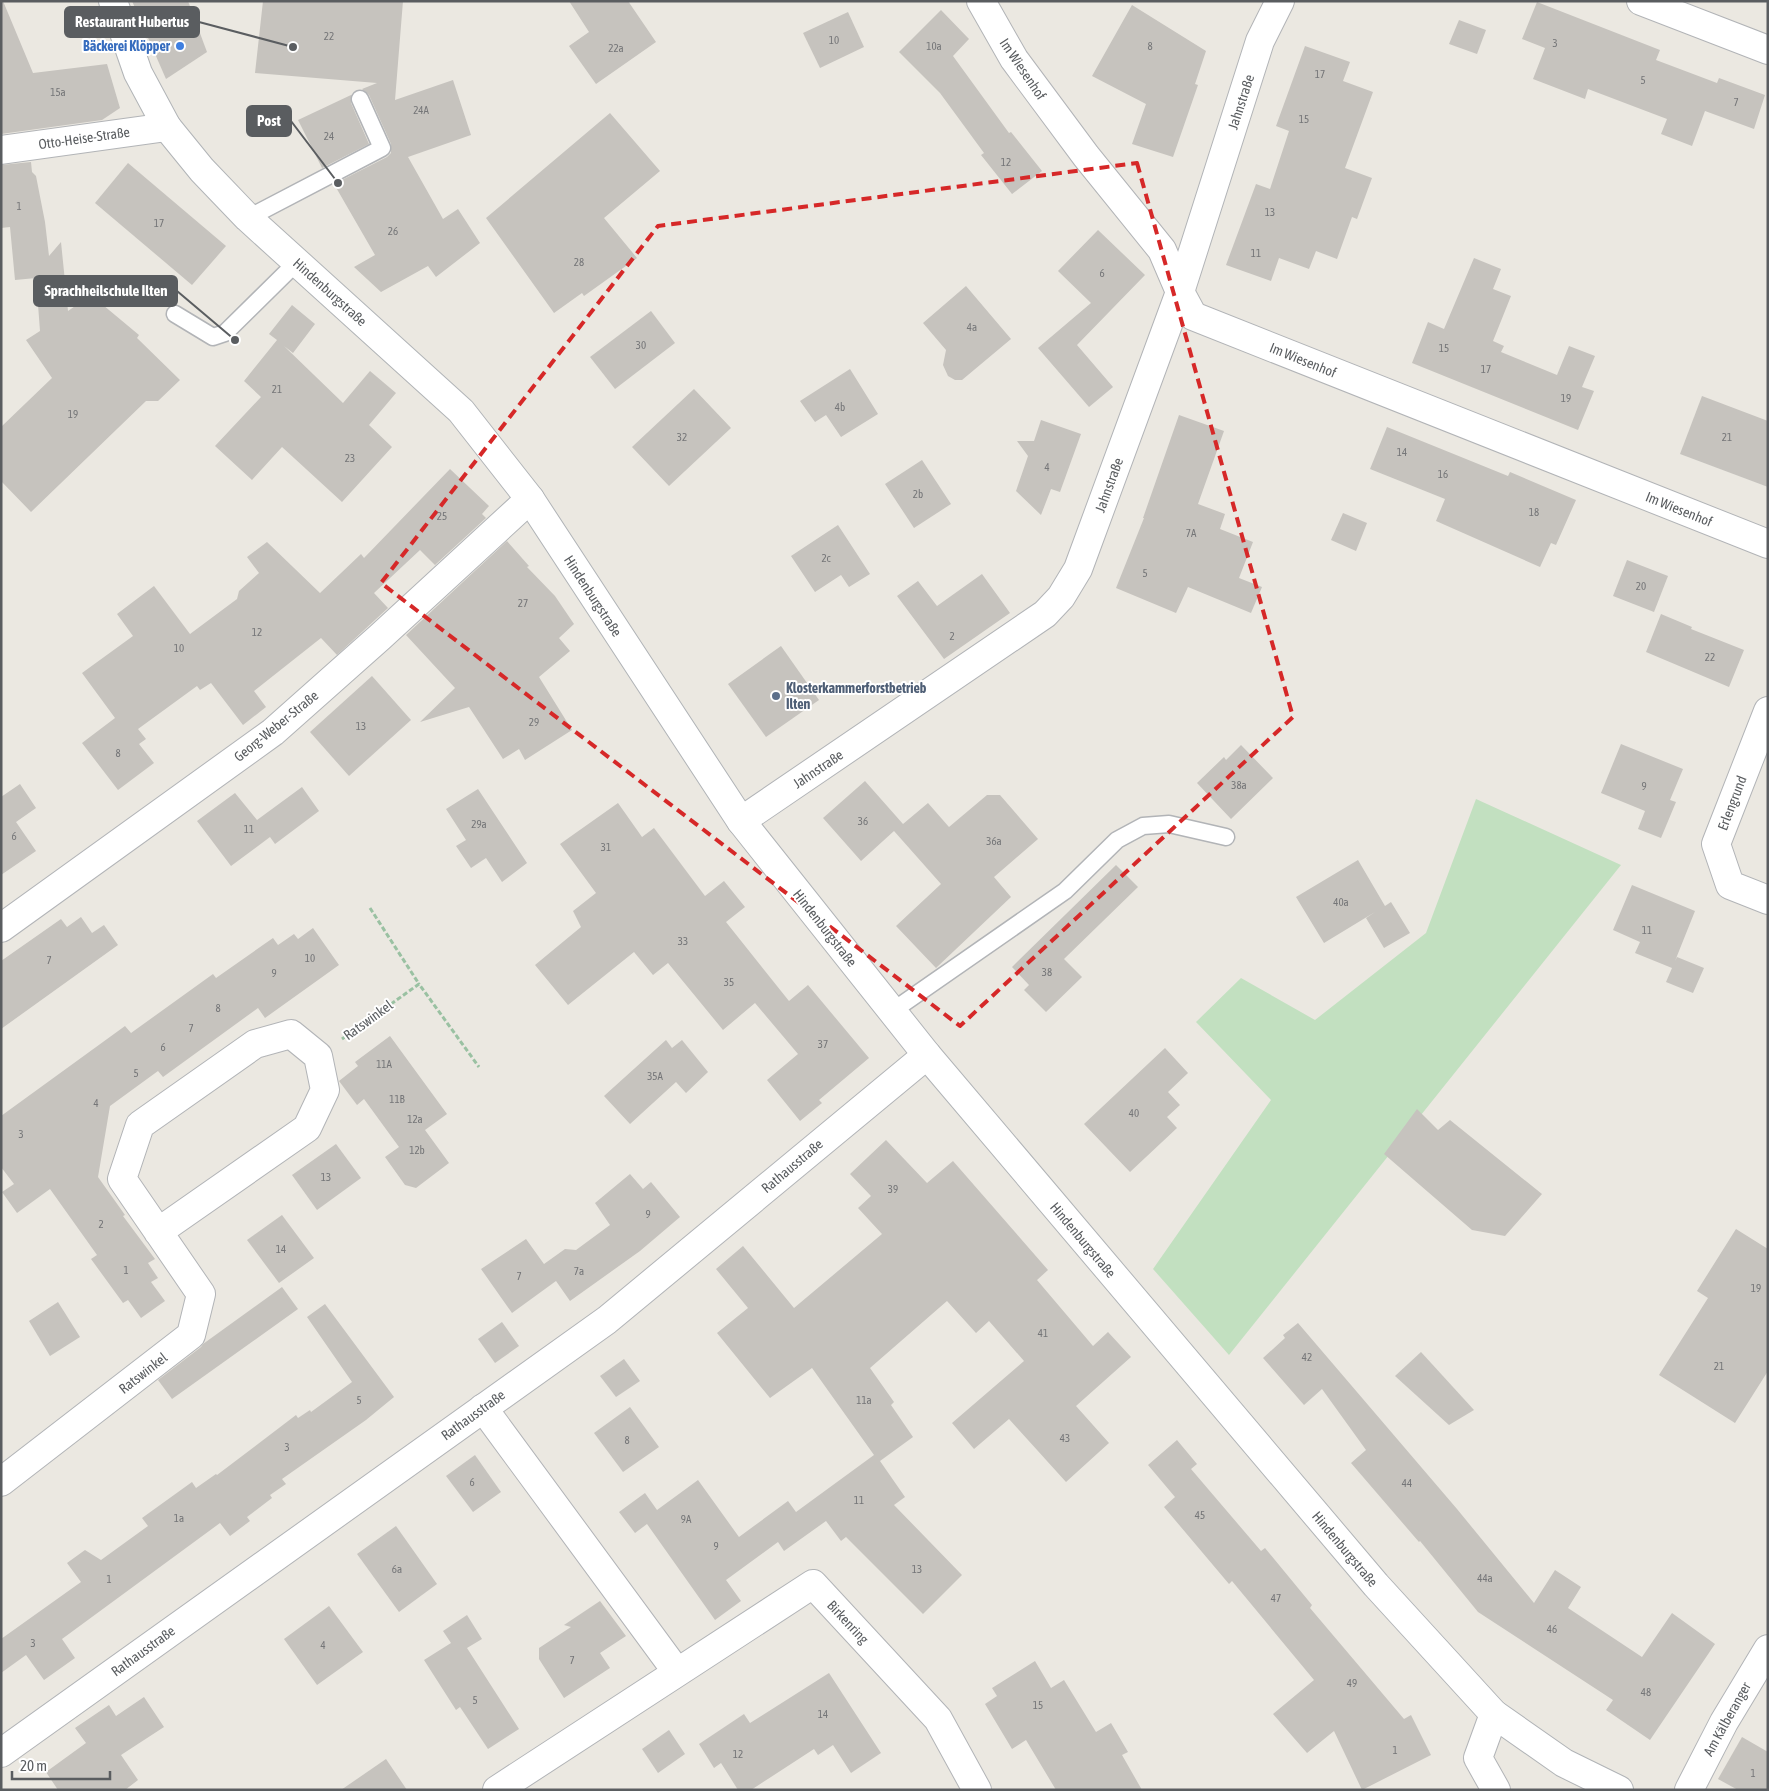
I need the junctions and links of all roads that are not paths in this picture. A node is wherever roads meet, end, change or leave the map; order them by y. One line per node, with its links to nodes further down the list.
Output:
1 (112, 1): 7 (street, Hindenburgstraße)
2 (981, 1): 11 (street, Im Wiesenhof)
3 (1280, 1): 11 (street, Jahnstraße)
4 (1641, 1): 5 (street)
5 (1768, 50)
6 (360, 99): 9 (lane)
7 (167, 127): 8 (street, Otto-Heise-Straße); 9 (street, Hindenburgstraße)
8 (1, 150)
9 (248, 218): 10 (street, Hindenburgstraße)
10 (297, 262): 12 (lane); 13 (street, Hindenburgstraße)
11 (1180, 292): 14 (street, Im Wiesenhof); 16 (street, Jahnstraße)
12 (175, 314)
13 (530, 499): 16 (street, Hindenburgstraße); 19 (street, Georg-Weber-Straße)
14 (1768, 544)
15 (1768, 711): 18 (street, Erlengrund)
16 (741, 822): 20 (street, Hindenburgstraße)
17 (1226, 837): 20 (lane)
18 (1768, 900)
19 (1, 928)
20 (892, 1012): 21 (street, Hindenburgstraße)
21 (927, 1055): 23 (street, Rathausstraße); 27 (street, Hindenburgstraße)
22 (158, 1232): 22 (street, Ratswinkel); 24 (street, Ratswinkel)
23 (483, 1408): 26 (street); 28 (street, Rathausstraße)
24 (1, 1482)
25 (1768, 1649): 33 (street, Am Kälberanger)
26 (677, 1672): 29 (street, Birkenring); 30 (street, Birkenring)
27 (1494, 1714): 31 (street); 32 (street, Hindenburgstraße)
28 (1, 1752)
29 (497, 1790)
30 (977, 1790)
31 (1496, 1790)
32 (1619, 1790)
33 (1689, 1790)

